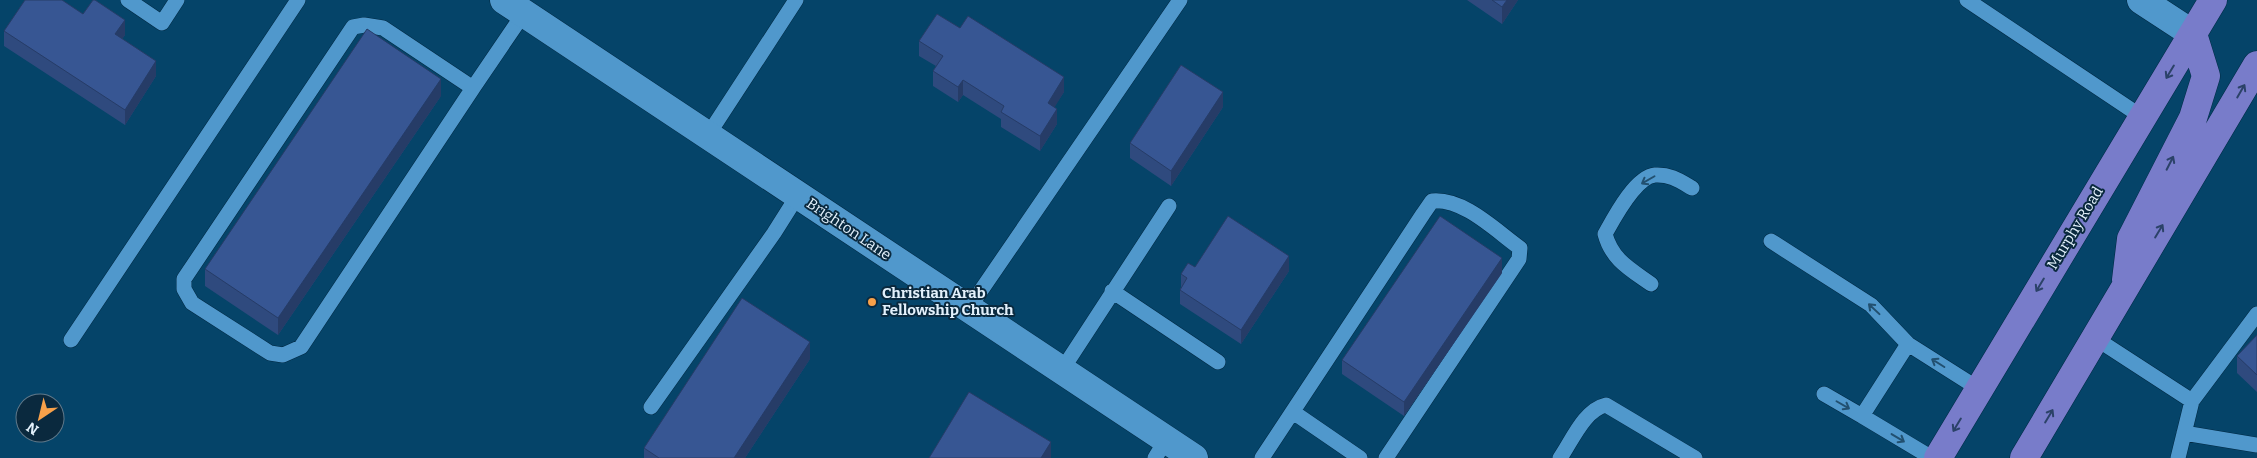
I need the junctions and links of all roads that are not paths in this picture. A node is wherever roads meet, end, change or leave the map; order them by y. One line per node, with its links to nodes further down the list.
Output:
1 (128, 0): 2 (lane)
2 (177, 0)
3 (298, 0): 25 (lane)
4 (796, 0): 14 (lane)
5 (1180, 0): 22 (lane)
6 (1967, 0): 13 (lane)
7 (2141, 0): 10 (street)
8 (2214, 0): 10 (main road, Murphy Road)
9 (514, 6): 12 (lane); 14 (street, Brighton Lane)
10 (2193, 34): 13 (main road, Murphy Road, one-way to 13); 20 (main road, one-way to 10)
11 (2257, 65): 20 (main road, one-way to 11)
12 (473, 88): 12 (lane)
13 (2142, 117): 29 (main road, Murphy Road, one-way to 29)
14 (708, 136): 16 (street, Brighton Lane)
15 (1692, 188): 19 (lane, one-way to 19)
16 (798, 195): 22 (street, Brighton Lane); 32 (lane)
17 (1169, 206): 21 (lane)
18 (1771, 241): 26 (lane, one-way to 18)
19 (1651, 284)
20 (2125, 289): 24 (main road)
21 (1112, 292): 27 (lane); 28 (lane)
22 (969, 308): 28 (street, Brighton Lane)
23 (2257, 314): 31 (lane)
24 (2096, 338): 31 (lane); 46 (main road, one-way to 24)
25 (71, 340)
26 (1908, 344): 29 (lane, one-way to 26); 34 (lane)
27 (1218, 362)
28 (1062, 370): 37 (street, Brighton Lane)
29 (1979, 389): 45 (main road, Murphy Road, one-way to 45)
30 (1824, 394): 34 (lane, one-way to 34)
31 (2192, 401): 35 (lane)
32 (651, 407)
33 (1293, 412): 39 (lane); 40 (lane); 41 (lane)
34 (1862, 416): 44 (lane, one-way to 44)
35 (2184, 433): 36 (lane); 47 (lane)
36 (2257, 445)
37 (1161, 449): 38 (street, Brighton Lane)
38 (1194, 458)
39 (1262, 458)
40 (1360, 458)
41 (1386, 458)
42 (1560, 458): 43 (lane)
43 (1695, 458)
44 (1932, 458)
45 (1938, 458)
46 (2024, 458)
47 (2178, 458)

